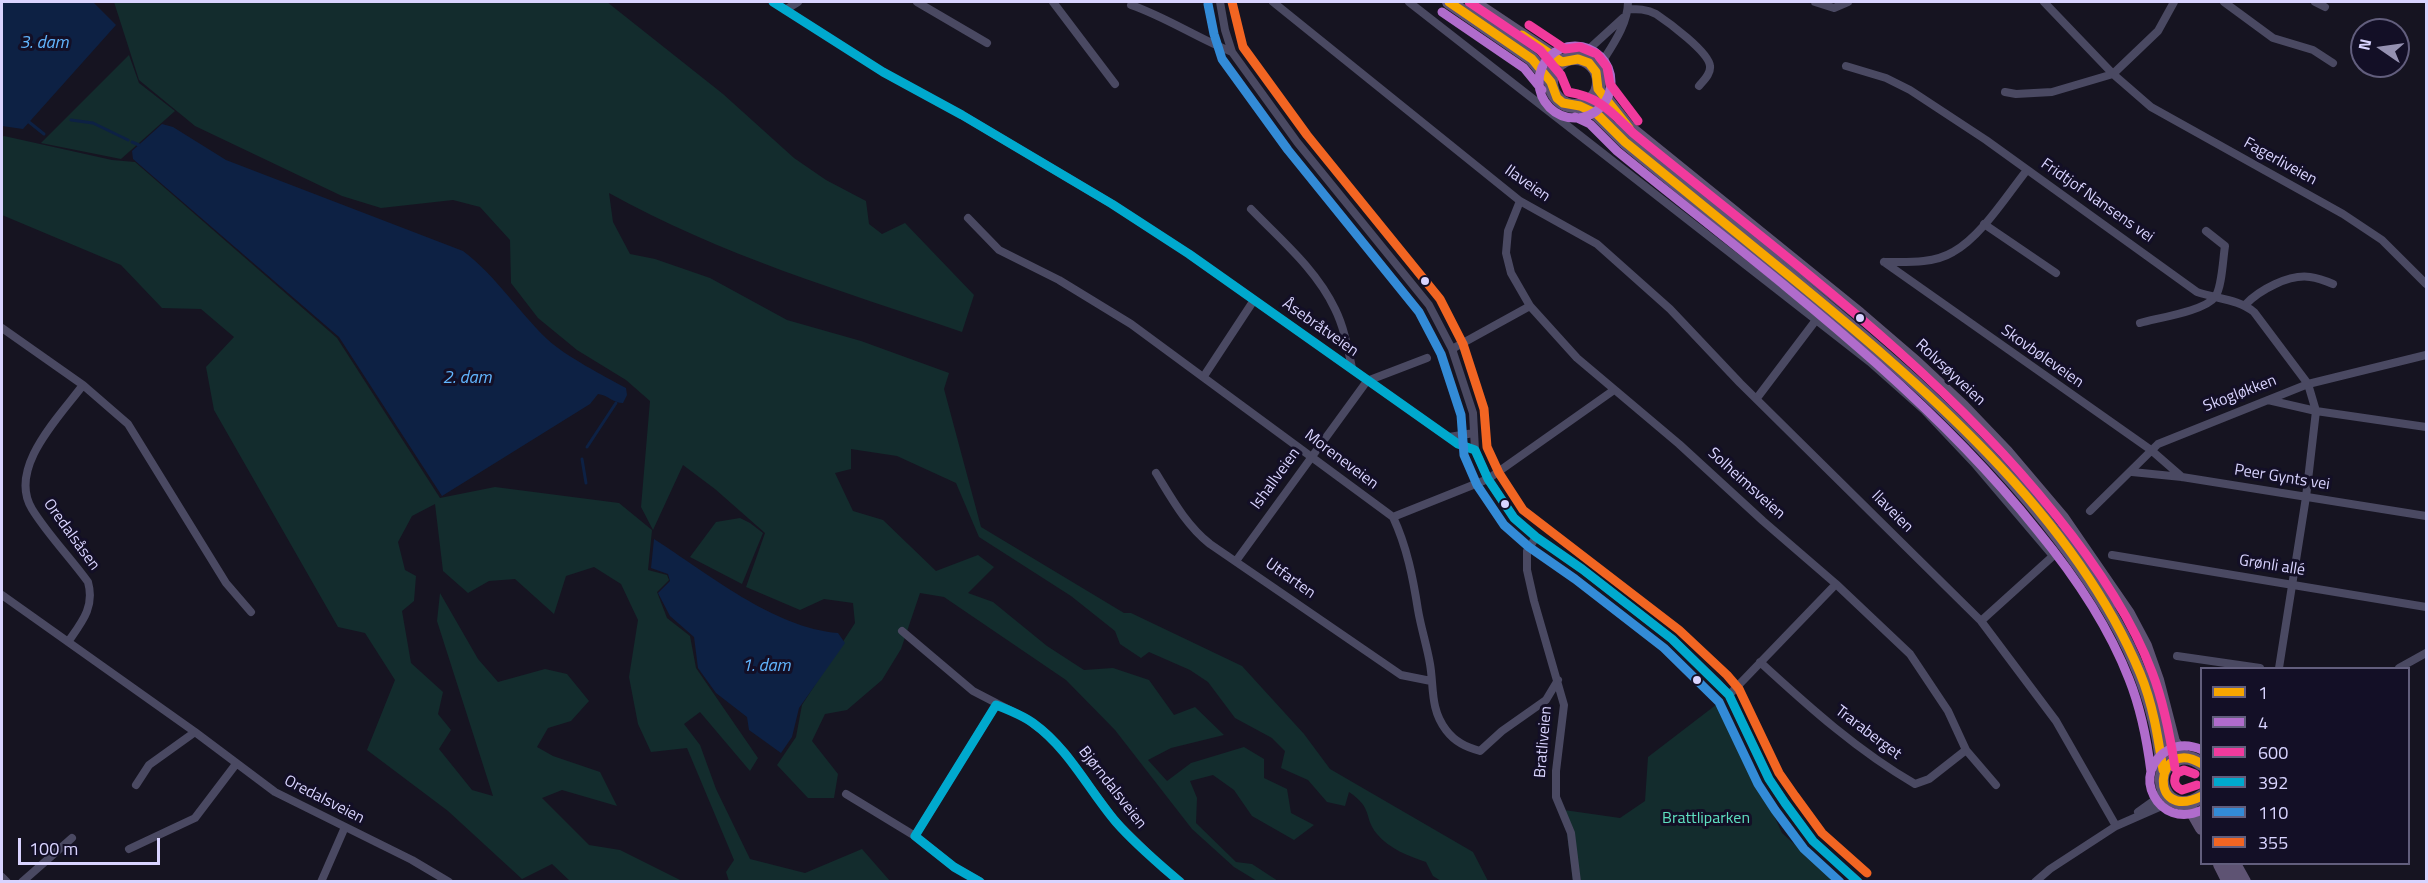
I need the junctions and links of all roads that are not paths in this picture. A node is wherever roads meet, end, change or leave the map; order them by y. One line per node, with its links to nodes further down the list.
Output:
1 (773, 2): 19 (street, Åsebråtveien)
2 (798, 2): 19 (street)
3 (917, 2): 21 (street)
4 (1053, 2): 30 (street)
5 (1220, 2): 22 (street)
6 (1273, 2): 36 (street, Ilaveien)
7 (1409, 2): 48 (street)
8 (1449, 2): 29 (main road)
9 (1472, 2): 24 (main road)
10 (1815, 2): 11 (street)
11 (1848, 2)
12 (2044, 2): 28 (street, Fagerliveien)
13 (2174, 2): 28 (street)
14 (2224, 2): 25 (street)
15 (2315, 2): 18 (street)
16 (1131, 5): 22 (street)
17 (1628, 5): 20 (street); 31 (street)
18 (2325, 7)
19 (786, 10): 45 (street, Åsebråtveien)
20 (1623, 17): 23 (street); 27 (street)
21 (987, 43)
22 (1232, 52): 52 (street)
23 (1578, 59): 24 (main road); 27 (main road)
24 (1562, 62): 29 (main road)
25 (2333, 63)
26 (1846, 66): 35 (street, Fridtjof Nansens vei)
27 (1596, 72): 32 (main road)
28 (2113, 74): 33 (street); 43 (street, Fagerliveien)
29 (1551, 82): 34 (main road)
30 (1115, 84)
31 (1699, 86)
32 (1598, 89): 34 (main road); 101 (main road, Rolvsøyveien)
33 (2005, 92)
34 (1580, 106): 104 (main road, Rolvsøyveien)
35 (2027, 170): 39 (street); 44 (street, Fridtjof Nansens vei)
36 (1520, 201): 47 (street, Solheimsveien); 61 (street, Ilaveien)
37 (1251, 209): 55 (street)
38 (968, 218): 56 (street, Moreneveien)
39 (1984, 224): 41 (street); 68 (street, Skovbøleveien)
40 (2206, 231): 44 (street)
41 (2056, 273)
42 (2333, 284): 46 (street)
43 (2427, 284)
44 (2215, 298): 46 (street, Fridtjof Nansens vei); 49 (street)
45 (1254, 300): 55 (street, Åsebråtveien); 56 (street)
46 (2245, 305): 58 (street)
47 (1530, 306): 52 (street); 60 (street, Solheimsveien)
48 (1815, 320): 61 (street); 86 (street)
49 (2140, 323)
50 (4, 330): 51 (street); 59 (street)
51 (2, 341)
52 (1452, 350): 65 (street)
53 (2427, 355): 58 (street, Skogløkken)
54 (1427, 358): 57 (street)
55 (1352, 368): 57 (street, Åsebråtveien)
56 (1204, 376): 69 (street, Moreneveien)
57 (1367, 381): 66 (street, Åsebråtveien); 69 (street, Ishallveien)
58 (2308, 384): 62 (street, Skogløkken); 63 (street)
59 (83, 385): 85 (street); 88 (street, Oredalsåsen)
60 (1614, 390): 73 (street); 81 (street, Solheimsveien)
61 (1756, 398): 86 (street, Ilaveien)
62 (2268, 400): 63 (street); 68 (street, Skogløkken)
63 (2316, 411): 64 (street); 74 (street)
64 (2427, 427)
65 (1474, 433): 66 (street); 67 (street)
66 (1448, 437): 67 (street, Åsebråtveien)
67 (1475, 450): 73 (street)
68 (2151, 450): 70 (street, Skogløkken); 72 (street, Skovbøleveien)
69 (1312, 457): 77 (street, Moreneveien); 80 (street, Ishallveien)
70 (2132, 472): 72 (street, Peer Gynts vei); 75 (street, Skogløkken)
71 (1156, 473): 80 (street, Utfarten)
72 (2182, 477): 74 (street, Peer Gynts vei)
73 (1488, 479): 77 (street); 78 (street)
74 (2306, 497): 76 (street, Peer Gynts vei); 82 (street)
75 (2090, 511)
76 (2427, 516)
77 (1393, 517): 96 (street)
78 (1536, 537): 95 (street, Bratliveien); 97 (street)
79 (2112, 555): 82 (street, Grønli allé)
80 (1236, 561): 96 (street, Utfarten)
81 (1836, 584): 91 (street); 100 (street, Solheimsveien)
82 (2292, 584): 84 (street, Grønli allé); 93 (street)
83 (2, 595): 88 (street, Oredalsveien)
84 (2427, 607)
85 (252, 612)
86 (1981, 621): 113 (street, Ilaveien)
87 (902, 631): 98 (street, Bjørndalsveien)
88 (68, 642): 99 (street, Oredalsveien)
89 (2427, 653): 94 (street)
90 (2177, 656): 92 (street)
91 (1760, 662): 97 (street); 100 (street, Traraberget)
92 (2247, 667)
93 (2279, 667)
94 (2402, 667)
95 (1558, 680): 96 (street); 127 (street, Bratliveien)
96 (1431, 681)
97 (1729, 695): 128 (street)
98 (996, 705): 115 (street); 126 (street, Bjørndalsveien)
99 (195, 732): 103 (street, Oredalsveien); 105 (street)
100 (1966, 750): 106 (street, Solheimsveien)
101 (2184, 757): 102 (main road); 104 (main road)
102 (2200, 763)
103 (236, 764): 114 (street, Oredalsveien); 117 (street)
104 (2163, 770): 107 (main road, Rolvsøyveien)
105 (136, 785)
106 (1995, 785)
107 (2163, 788): 110 (main road); 111 (street)
108 (846, 794): 115 (street)
109 (2200, 797): 110 (main road)
110 (2177, 802): 111 (street); 112 (main road)
111 (2135, 817): 113 (street)
112 (2200, 824)
113 (2116, 826): 129 (street)
114 (345, 827): 123 (street); 124 (street, Oredalsveien)
115 (915, 836): 125 (street)
116 (72, 838): 122 (street)
117 (129, 849)
118 (2220, 865): 130 (main road)
119 (2235, 865): 131 (main road)
120 (2, 877): 121 (street)
121 (7, 882)
122 (22, 882)
123 (321, 882)
124 (449, 882)
125 (981, 882)
126 (1181, 882)
127 (1577, 882)
128 (1859, 882)
129 (2035, 882)
130 (2229, 882)
131 (2244, 882)

